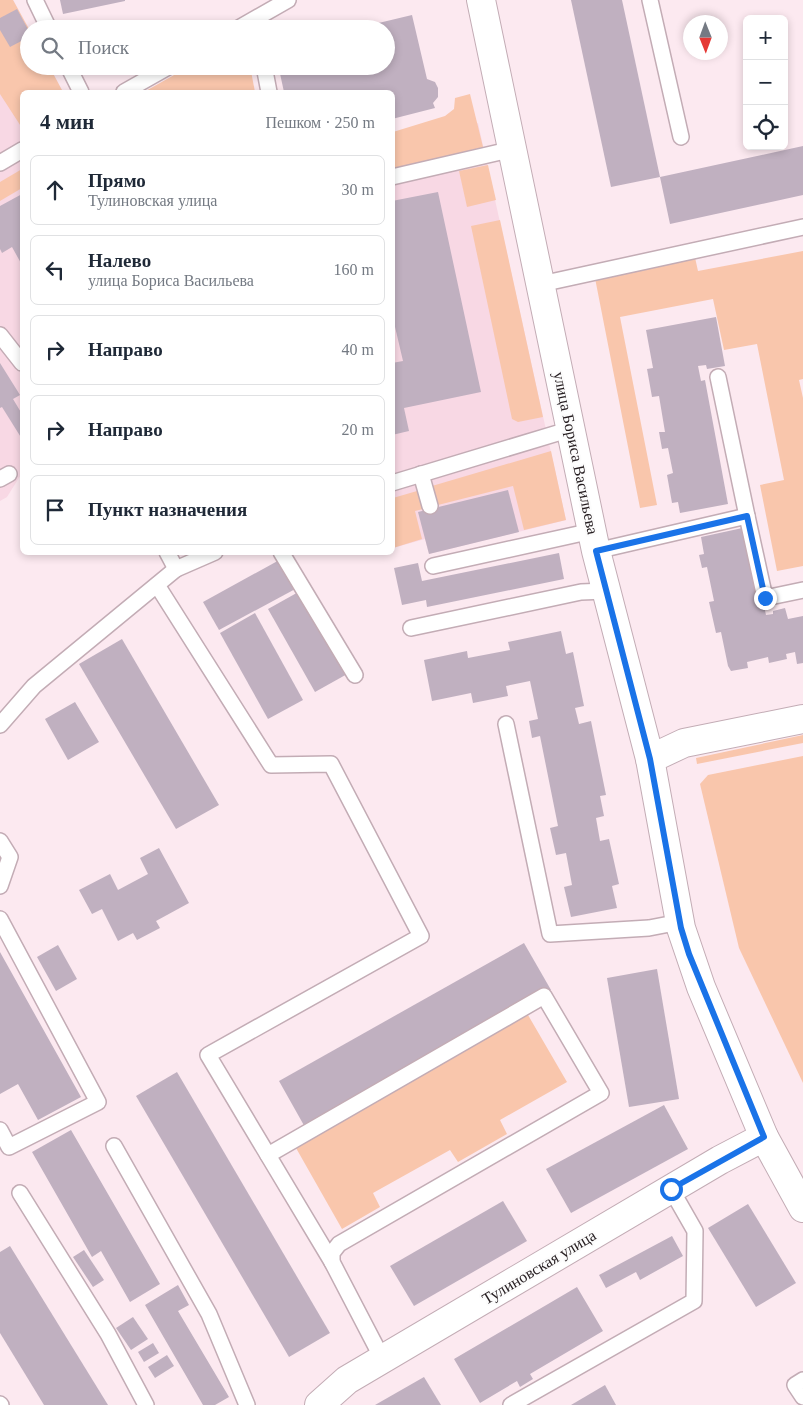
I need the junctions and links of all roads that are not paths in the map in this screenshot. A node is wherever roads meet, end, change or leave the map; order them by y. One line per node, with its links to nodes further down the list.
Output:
1 (35, 0): 5 (lane)
2 (288, 0): 6 (lane)
3 (481, 0): 14 (street, улица Бориса Васильева)
4 (650, 0): 13 (lane)
5 (45, 20)
6 (261, 20)
7 (72, 75): 10 (lane)
8 (154, 75): 11 (lane)
9 (266, 75): 12 (lane)
10 (80, 90)
11 (128, 90)
12 (269, 90)
13 (681, 137)
14 (513, 149): 17 (lane); 19 (street, улица Бориса Васильева)
15 (20, 151): 16 (lane)
16 (0, 163)
17 (395, 176)
18 (803, 227): 19 (lane)
19 (541, 284): 23 (street, улица Бориса Васильева)
20 (0, 335): 21 (lane)
21 (20, 360)
22 (718, 377): 27 (lane)
23 (571, 429): 24 (lane); 28 (street, улица Бориса Васильева)
24 (421, 474): 25 (lane); 26 (lane)
25 (395, 481)
26 (430, 506)
27 (747, 516): 28 (lane); 35 (lane)
28 (594, 541): 32 (lane); 36 (street, улица Бориса Васильева)
29 (168, 555): 33 (lane)
30 (208, 555): 33 (lane)
31 (283, 555): 38 (lane)
32 (433, 566)
33 (176, 569): 34 (lane)
34 (157, 585): 41 (lane); 50 (lane)
35 (803, 590)
36 (606, 591): 37 (lane); 42 (street, улица Бориса Васильева)
37 (411, 628)
38 (355, 675)
39 (803, 719): 42 (street)
40 (506, 724): 46 (lane)
41 (0, 725)
42 (650, 759): 46 (street, улица Бориса Васильева)
43 (0, 841): 44 (lane)
44 (0, 886)
45 (0, 919): 47 (lane)
46 (680, 922): 48 (street, улица Бориса Васильева)
47 (0, 1130)
48 (764, 1137): 51 (street, Тулиновская улица); 53 (street, улица Бориса Васильева)
49 (114, 1146): 59 (lane)
50 (268, 1155): 54 (lane); 54 (lane)
51 (671, 1189): 55 (street, Тулиновская улица); 61 (lane)
52 (20, 1193): 58 (lane)
53 (803, 1208)
54 (332, 1262): 55 (lane)
55 (383, 1360): 60 (street, Тулиновская улица)
56 (803, 1380): 57 (lane)
57 (803, 1396)
58 (146, 1405)
59 (247, 1405)
60 (319, 1405)
61 (511, 1405)

